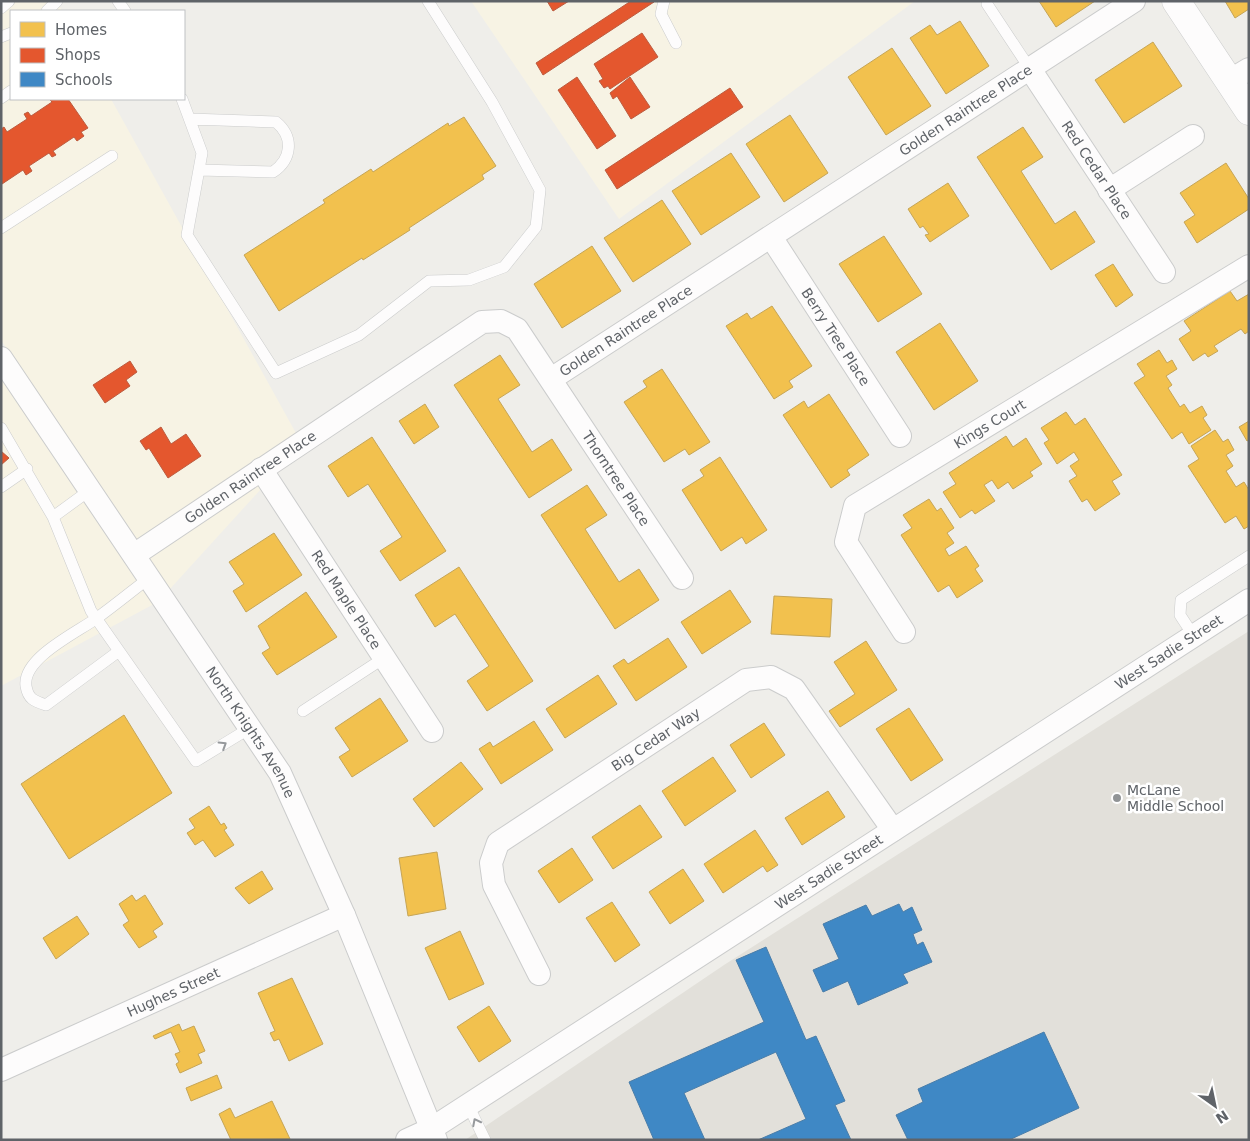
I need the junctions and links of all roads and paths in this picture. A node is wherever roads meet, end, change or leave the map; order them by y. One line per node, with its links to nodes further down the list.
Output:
1 (9, 1): 8 (lane)
2 (57, 1): 9 (lane)
3 (428, 1): 18 (lane)
4 (664, 1): 10 (lane)
5 (1134, 1): 11 (street, Golden Raintree Place)
6 (1176, 1): 12 (street)
7 (987, 4): 11 (lane)
8 (1, 8)
9 (48, 10)
10 (676, 43)
11 (1030, 69): 19 (street, Red Cedar Place); 21 (street, Golden Raintree Place)
12 (1239, 75): 14 (street)
13 (182, 100): 15 (lane)
14 (1249, 111)
15 (190, 119): 18 (lane); 18 (lane)
16 (1193, 136): 19 (street)
17 (112, 156): 20 (lane)
18 (199, 170)
19 (1109, 190): 23 (street, Red Cedar Place)
20 (1, 228)
21 (771, 237): 25 (street, Golden Raintree Place); 27 (street, Berry Tree Place)
22 (1249, 266): 39 (street, Kings Court)
23 (1164, 272)
24 (1, 358): 31 (street, North Knights Avenue)
25 (551, 379): 29 (street, Golden Raintree Place); 36 (street, Thorntree Place)
26 (1, 428): 28 (lane)
27 (900, 436)
28 (26, 469): 30 (lane); 32 (lane)
29 (260, 469): 33 (street, Golden Raintree Place); 42 (street, Red Maple Place)
30 (1, 487)
31 (90, 490): 32 (lane); 33 (street, North Knights Avenue)
32 (53, 517): 38 (lane)
33 (134, 555): 35 (street, North Knights Avenue)
34 (1249, 556): 40 (lane)
35 (149, 578): 38 (lane); 44 (street, North Knights Avenue)
36 (682, 578)
37 (1249, 600): 40 (street, West Sadie Street)
38 (96, 618): 41 (lane); 41 (lane)
39 (904, 632)
40 (1193, 636): 46 (street, West Sadie Street)
41 (119, 651): 44 (lane, one-way to 44)
42 (384, 658): 43 (lane); 45 (street, Red Maple Place)
43 (303, 711)
44 (250, 728): 47 (street, North Knights Avenue)
45 (432, 731)
46 (892, 830): 48 (street, Big Cedar Way); 50 (street, West Sadie Street)
47 (344, 915): 49 (street, Hughes Street); 51 (street, North Knights Avenue)
48 (539, 974)
49 (1, 1070)
50 (468, 1105): 51 (street, West Sadie Street); 53 (lane, one-way to 50)
51 (434, 1134): 52 (street, West Sadie Street)
52 (407, 1140)
53 (485, 1140)

